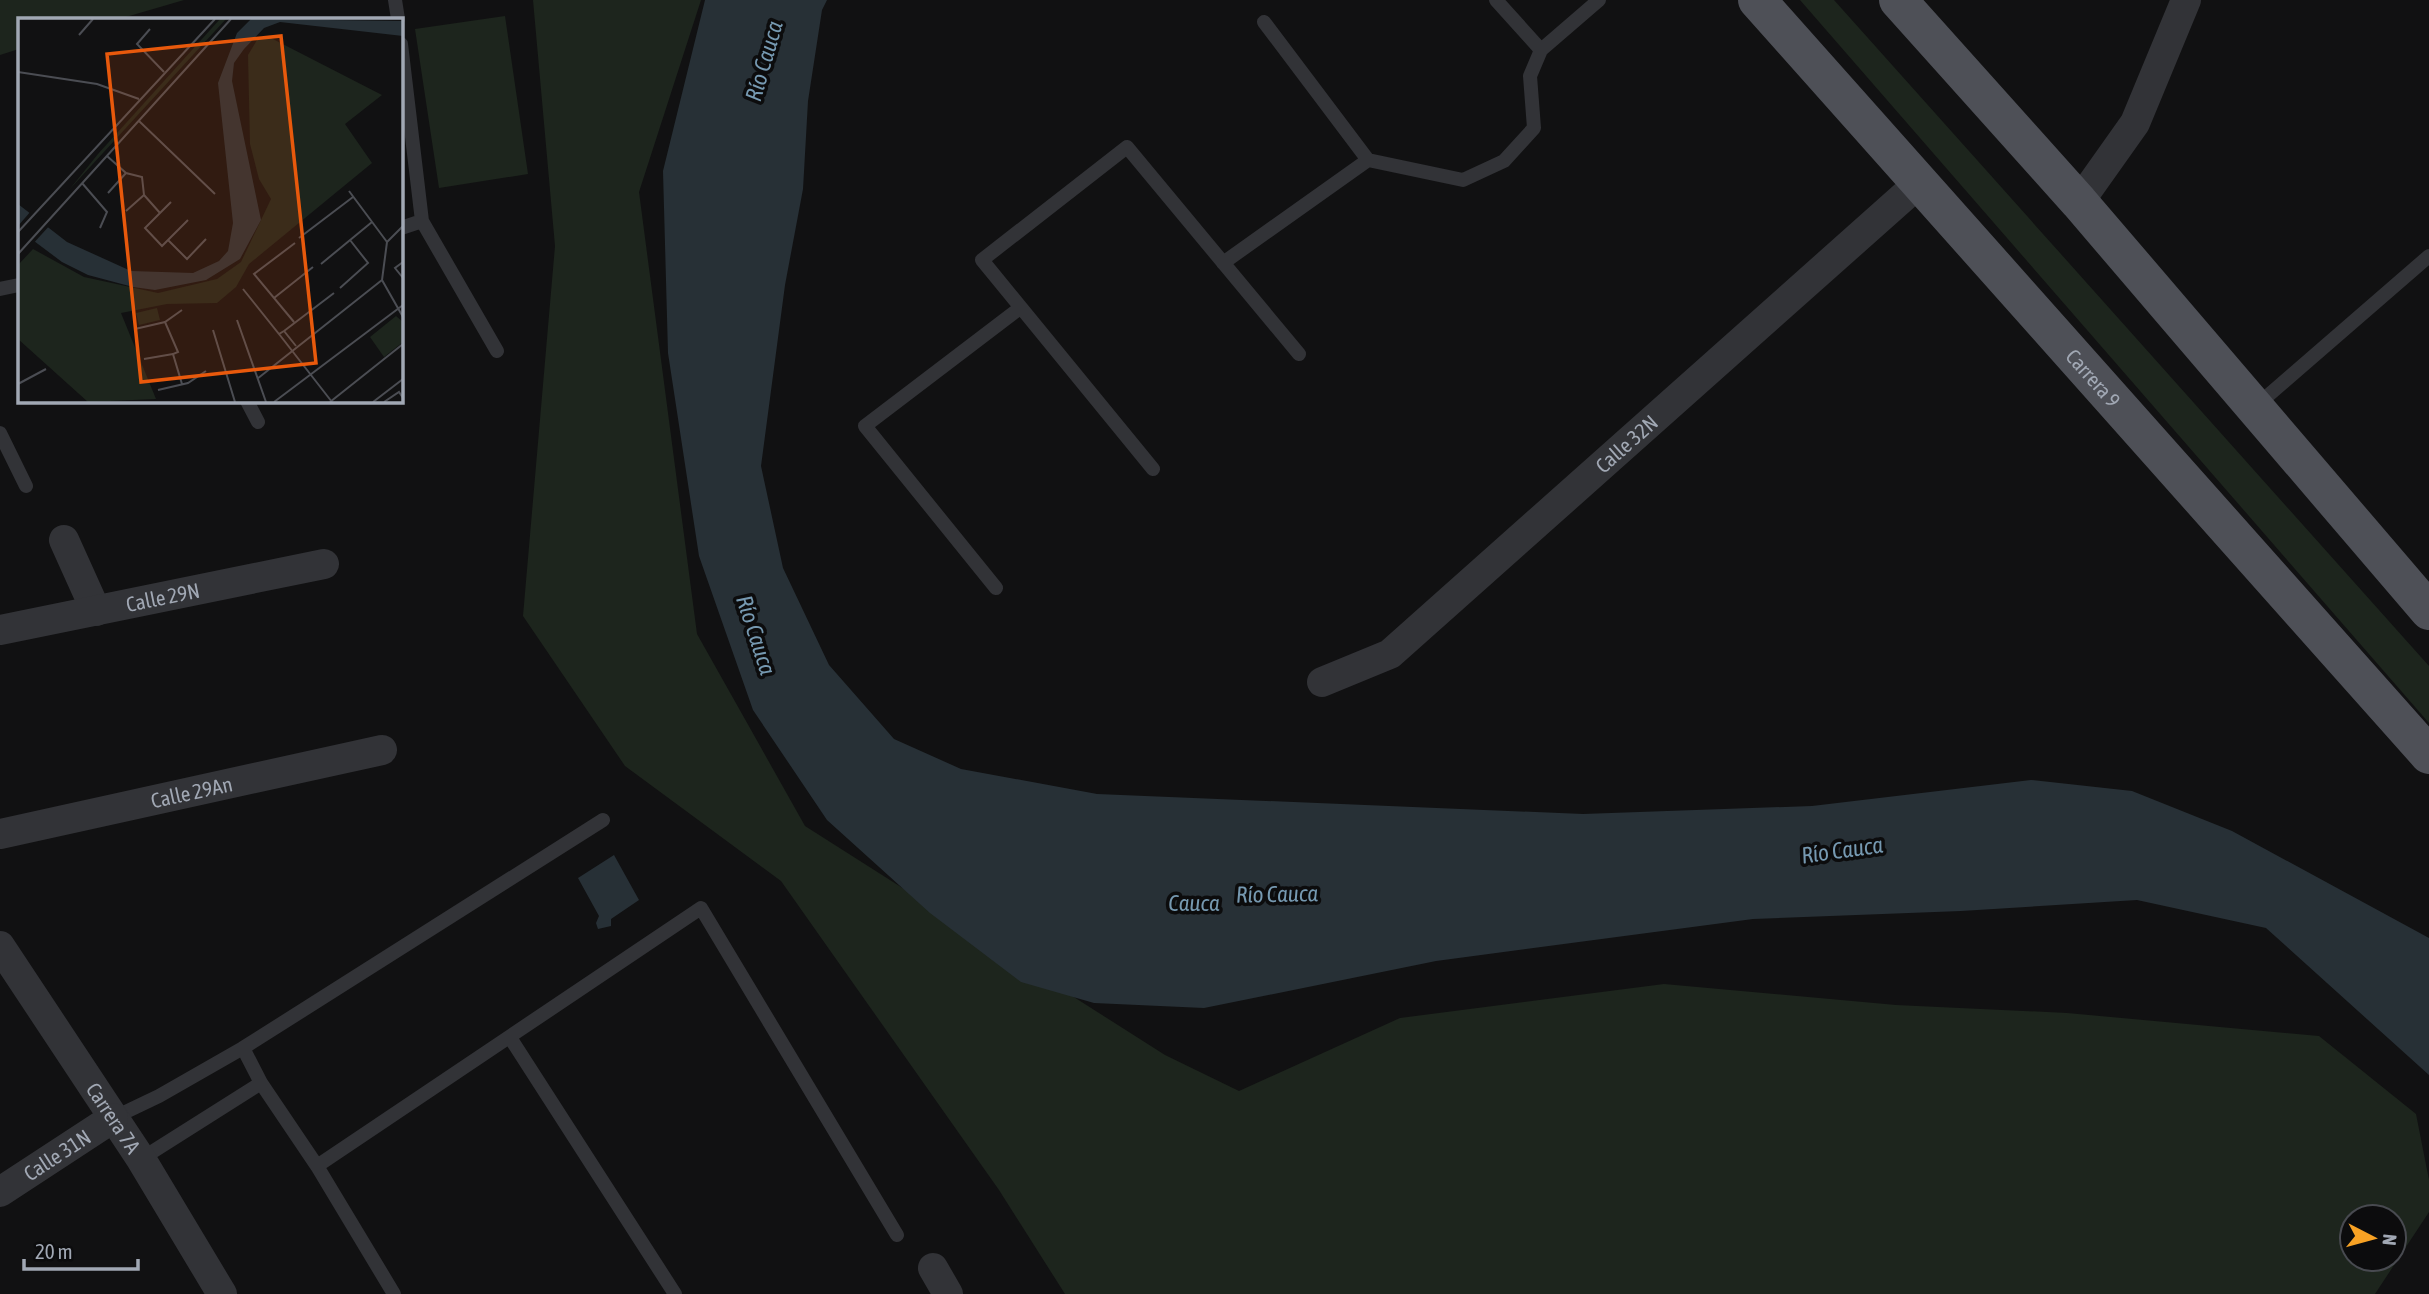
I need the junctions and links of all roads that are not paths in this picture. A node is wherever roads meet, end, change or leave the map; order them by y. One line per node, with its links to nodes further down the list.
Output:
1 (395, 0): 7 (lane)
2 (1496, 0): 9 (lane)
3 (1599, 0): 9 (lane)
4 (1757, 0): 12 (main road, Carrera 9)
5 (1898, 0): 13 (main road)
6 (2186, 0): 13 (street)
7 (398, 18)
8 (1264, 22): 11 (lane)
9 (1541, 50): 11 (lane)
10 (402, 52): 14 (lane)
11 (1368, 160): 17 (lane)
12 (1919, 183): 35 (street, Calle 32N); 37 (main road, Carrera 9)
13 (2079, 202): 24 (main road)
14 (422, 221): 15 (lane); 21 (lane)
15 (402, 228)
16 (2429, 256): 24 (lane)
17 (1223, 263): 20 (lane); 22 (lane)
18 (18, 285): 19 (lane)
19 (0, 289)
20 (1020, 308): 27 (lane); 31 (lane)
21 (497, 351)
22 (1299, 354)
23 (248, 402): 25 (lane)
24 (2255, 407): 33 (main road)
25 (258, 422)
26 (0, 433): 28 (lane)
27 (1153, 470)
28 (26, 486)
29 (64, 540): 32 (street)
30 (324, 564): 32 (street, Calle 29N)
31 (996, 588)
32 (96, 611): 34 (street, Calle 29N)
33 (2429, 611)
34 (0, 630)
35 (1322, 682)
36 (382, 750): 39 (street, Calle 29An)
37 (2429, 755)
38 (603, 820): 42 (lane)
39 (0, 834)
40 (0, 946): 44 (street, Carrera 7A)
41 (511, 1038): 46 (lane); 48 (lane); 52 (lane)
42 (243, 1048): 43 (lane); 44 (lane)
43 (261, 1083): 45 (lane); 46 (lane)
44 (113, 1118): 45 (street, Carrera 7A); 47 (street, Calle 31N)
45 (141, 1158): 50 (street, Carrera 7A)
46 (317, 1166): 51 (lane)
47 (0, 1192)
48 (897, 1235)
49 (933, 1268): 53 (street)
50 (222, 1294)
51 (394, 1294)
52 (675, 1294)
53 (948, 1294)

